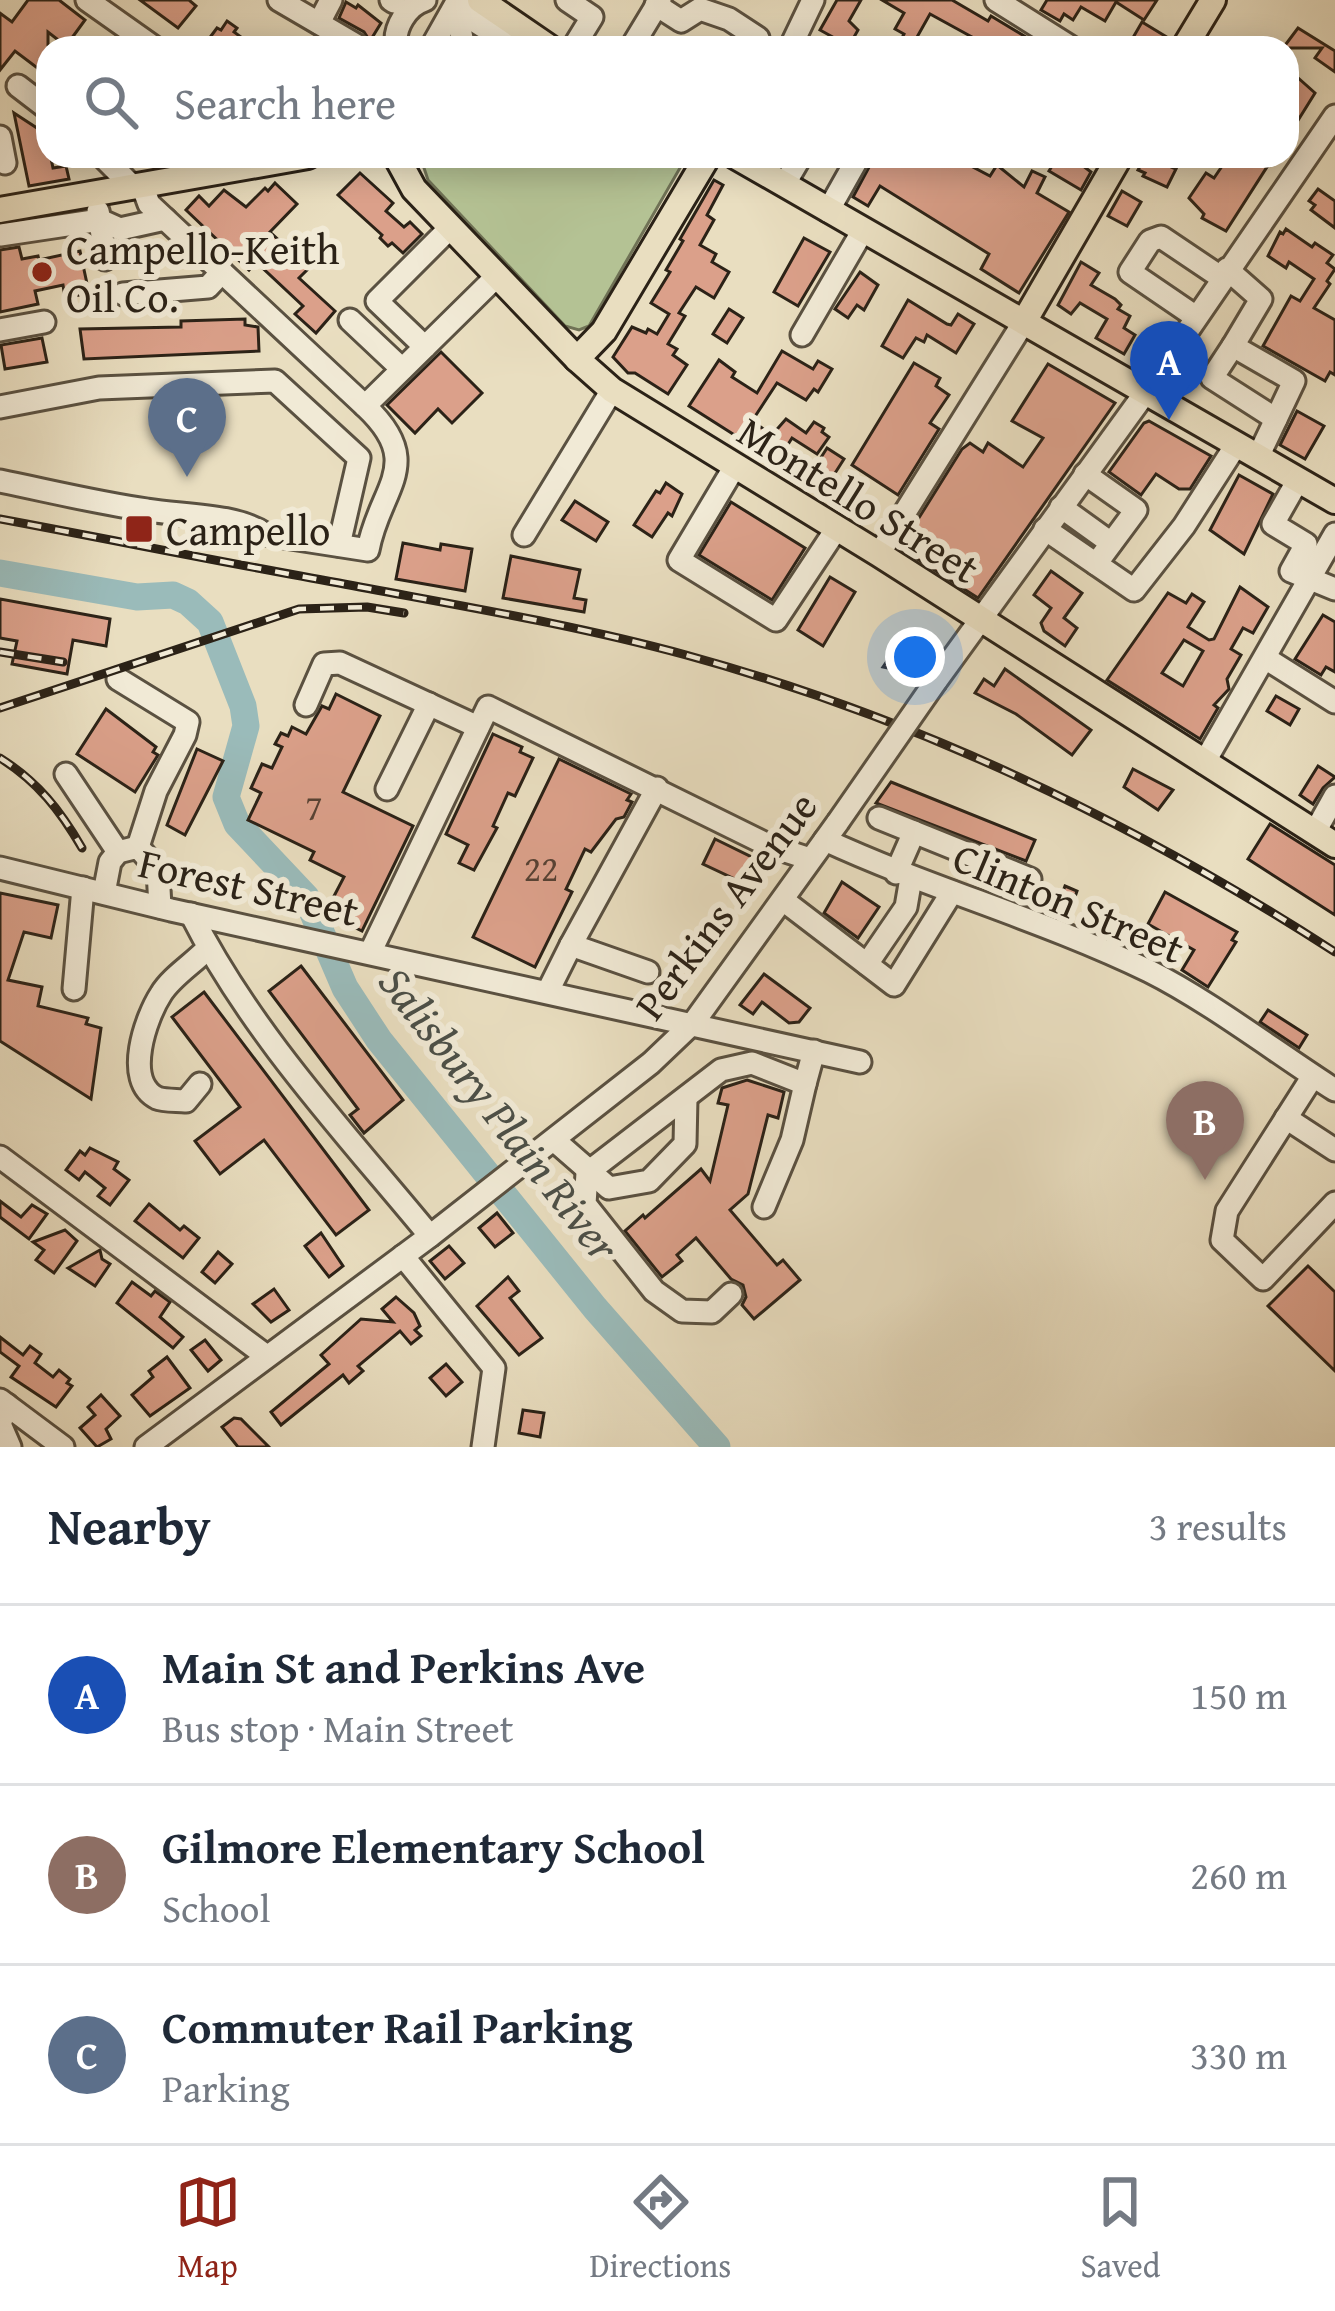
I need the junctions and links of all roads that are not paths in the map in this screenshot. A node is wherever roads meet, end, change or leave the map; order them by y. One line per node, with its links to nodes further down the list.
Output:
1 (87, 0): 13 (street)
2 (279, 0): 11 (street)
3 (331, 0): 11 (street)
4 (567, 0): 10 (street)
5 (813, 0): 20 (street)
6 (995, 0): 21 (street)
7 (1213, 0): 22 (main road)
8 (424, 2): 12 (street); 15 (street)
9 (658, 3): 18 (street); 19 (street)
10 (597, 8): 17 (street)
11 (319, 23): 14 (street)
12 (486, 28): 16 (street)
13 (132, 36)
14 (340, 36)
15 (395, 36)
16 (462, 36)
17 (580, 36)
18 (638, 36)
19 (747, 36)
20 (795, 36)
21 (1053, 36)
22 (1191, 36)
23 (18, 86): 24 (street)
24 (36, 100)
25 (1335, 116): 28 (street, Perkins Avenue)
26 (0, 136): 27 (street)
27 (5, 163)
28 (1299, 167)
29 (116, 168): 38 (street)
30 (237, 168): 38 (main road)
31 (401, 168): 45 (main road, Montello Street)
32 (701, 168): 61 (main road)
33 (755, 168): 39 (main road)
34 (794, 168): 39 (street)
35 (853, 168): 42 (street)
36 (1113, 168): 55 (main road)
37 (1298, 168): 50 (street, Perkins Avenue)
38 (137, 185): 40 (main road); 43 (street)
39 (784, 185): 42 (main road)
40 (93, 193): 41 (main road); 44 (street)
41 (0, 210)
42 (828, 211): 46 (main road)
43 (165, 218): 44 (street); 49 (street)
44 (100, 220): 47 (street); 48 (street)
45 (451, 227): 51 (main road, Montello Street); 59 (street)
46 (862, 232): 55 (main road); 58 (street)
47 (0, 235)
48 (105, 260)
49 (222, 272): 52 (street); 65 (street)
50 (1224, 273): 53 (street, Perkins Avenue); 53 (street); 60 (street)
51 (497, 275): 59 (street); 61 (main road, Montello Street)
52 (123, 294)
53 (1196, 317): 64 (street, Perkins Avenue)
54 (350, 320): 62 (street)
55 (1025, 320): 64 (main road); 81 (street)
56 (44, 322): 57 (street)
57 (0, 330)
58 (802, 335)
59 (425, 346): 62 (street)
60 (1233, 346): 67 (street); 67 (street)
61 (577, 358): 63 (main road, Montello Street)
62 (402, 369): 65 (street)
63 (612, 390): 69 (main road, Montello Street); 78 (street)
64 (1145, 393): 68 (main road); 70 (street, Perkins Avenue)
65 (365, 406): 80 (street)
66 (0, 407): 80 (street)
67 (1276, 419): 68 (street)
68 (1247, 451): 71 (main road); 82 (street)
69 (735, 466): 75 (main road, Montello Street); 75 (street)
70 (1085, 474): 74 (street, Perkins Avenue); 79 (street)
71 (1298, 480): 73 (main road); 83 (street)
72 (0, 481): 80 (street)
73 (1335, 501)
74 (1061, 507): 76 (street, Perkins Avenue); 79 (street)
75 (837, 528): 81 (main road, Montello Street)
76 (1045, 529): 82 (street); 85 (street, Perkins Avenue)
77 (1335, 534): 83 (street)
78 (524, 535)
79 (1111, 542): 82 (street)
80 (339, 545)
81 (879, 554): 85 (main road, Montello Street)
82 (1096, 564)
83 (1311, 578): 84 (street); 86 (street)
84 (1335, 589)
85 (980, 621): 92 (main road, Montello Street); 98 (street, Perkins Avenue, bridge)
86 (1265, 658): 88 (street); 92 (street)
87 (118, 679): 101 (street)
88 (1335, 702)
89 (429, 704): 90 (street); 91 (street); 95 (street)
90 (306, 705)
91 (483, 717): 94 (street); 114 (street)
92 (1204, 763): 100 (main road, Montello Street)
93 (66, 774): 101 (street)
94 (657, 788): 102 (street); 112 (street)
95 (387, 789)
96 (1335, 796): 100 (street)
97 (879, 818): 99 (street)
98 (832, 831): 102 (street, Perkins Avenue); 105 (street, Clinton Street)
99 (914, 832): 103 (street); 105 (street)
100 (1325, 839)
101 (128, 849): 107 (street); 110 (street)
102 (811, 860): 109 (street, Perkins Avenue)
103 (985, 861): 106 (street); 108 (street)
104 (0, 868): 107 (street, Forest Street)
105 (904, 876): 108 (street, Clinton Street); 115 (street)
106 (1030, 879)
107 (93, 891): 110 (street, Forest Street); 117 (street)
108 (961, 895): 115 (street); 122 (street, Clinton Street)
109 (783, 901): 115 (street); 119 (street, Perkins Avenue)
110 (160, 907): 111 (street, Forest Street)
111 (191, 914): 113 (street); 114 (street, Forest Street)
112 (571, 945): 116 (street); 118 (street)
113 (208, 948): 123 (street); 134 (street)
114 (370, 953): 118 (street, Forest Street)
115 (867, 964)
116 (648, 972)
117 (74, 989)
118 (548, 991): 119 (street, Forest Street)
119 (694, 1022): 120 (street, Forest Street); 128 (street, Perkins Avenue)
120 (814, 1051): 121 (street, Forest Street); 124 (street)
121 (860, 1062)
122 (1312, 1076): 125 (street, Clinton Street); 127 (street)
123 (200, 1084)
124 (806, 1084): 126 (street); 133 (street)
125 (1335, 1090)
126 (686, 1098): 131 (street); 131 (street)
127 (1286, 1118): 129 (street); 132 (street)
128 (554, 1140): 131 (street); 134 (street, Perkins Avenue)
129 (1335, 1150)
130 (0, 1157): 137 (street)
131 (587, 1173): 136 (street)
132 (1335, 1204)
133 (764, 1208)
134 (430, 1236): 135 (street, Perkins Avenue)
135 (403, 1256): 137 (street, Perkins Avenue); 142 (street)
136 (731, 1294)
137 (266, 1355): 141 (street, Perkins Avenue)
138 (3, 1403): 139 (street); 140 (street)
139 (10, 1447)
140 (63, 1447)
141 (146, 1447)
142 (483, 1447)

